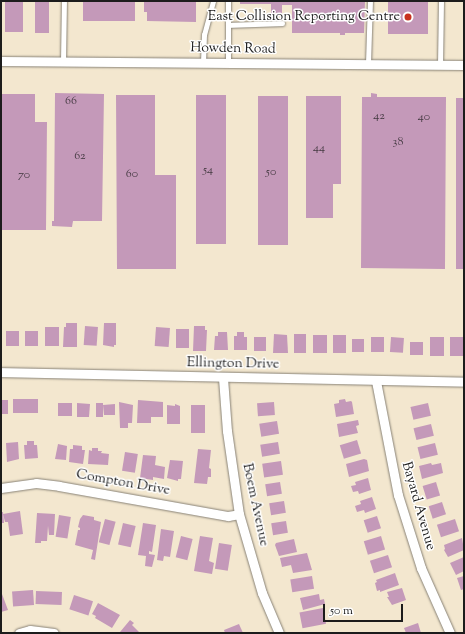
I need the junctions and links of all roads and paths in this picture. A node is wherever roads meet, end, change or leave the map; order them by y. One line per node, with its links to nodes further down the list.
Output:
1 (64, 1): 9 (lane)
2 (213, 1): 10 (lane)
3 (228, 1): 7 (lane)
4 (370, 1): 12 (lane)
5 (441, 1): 13 (lane)
6 (282, 23): 7 (lane)
7 (228, 25): 11 (lane)
8 (1, 61): 9 (street, Howden Road)
9 (63, 62): 10 (street, Howden Road)
10 (203, 63): 11 (street, Howden Road)
11 (228, 63): 12 (street, Howden Road)
12 (368, 64): 13 (street, Howden Road)
13 (440, 65): 14 (street, Howden Road)
14 (464, 65)
15 (1, 372): 16 (street, Ellington Drive)
16 (223, 378): 17 (street, Ellington Drive); 20 (street, Boem Avenue)
17 (376, 381): 18 (street, Ellington Drive); 24 (street, Bayard Avenue)
18 (464, 382)
19 (1, 488): 20 (street, Compton Drive)
20 (240, 514): 23 (street, Boem Avenue)
21 (19, 633): 22 (street)
22 (54, 633)
23 (279, 633)
24 (450, 633)

